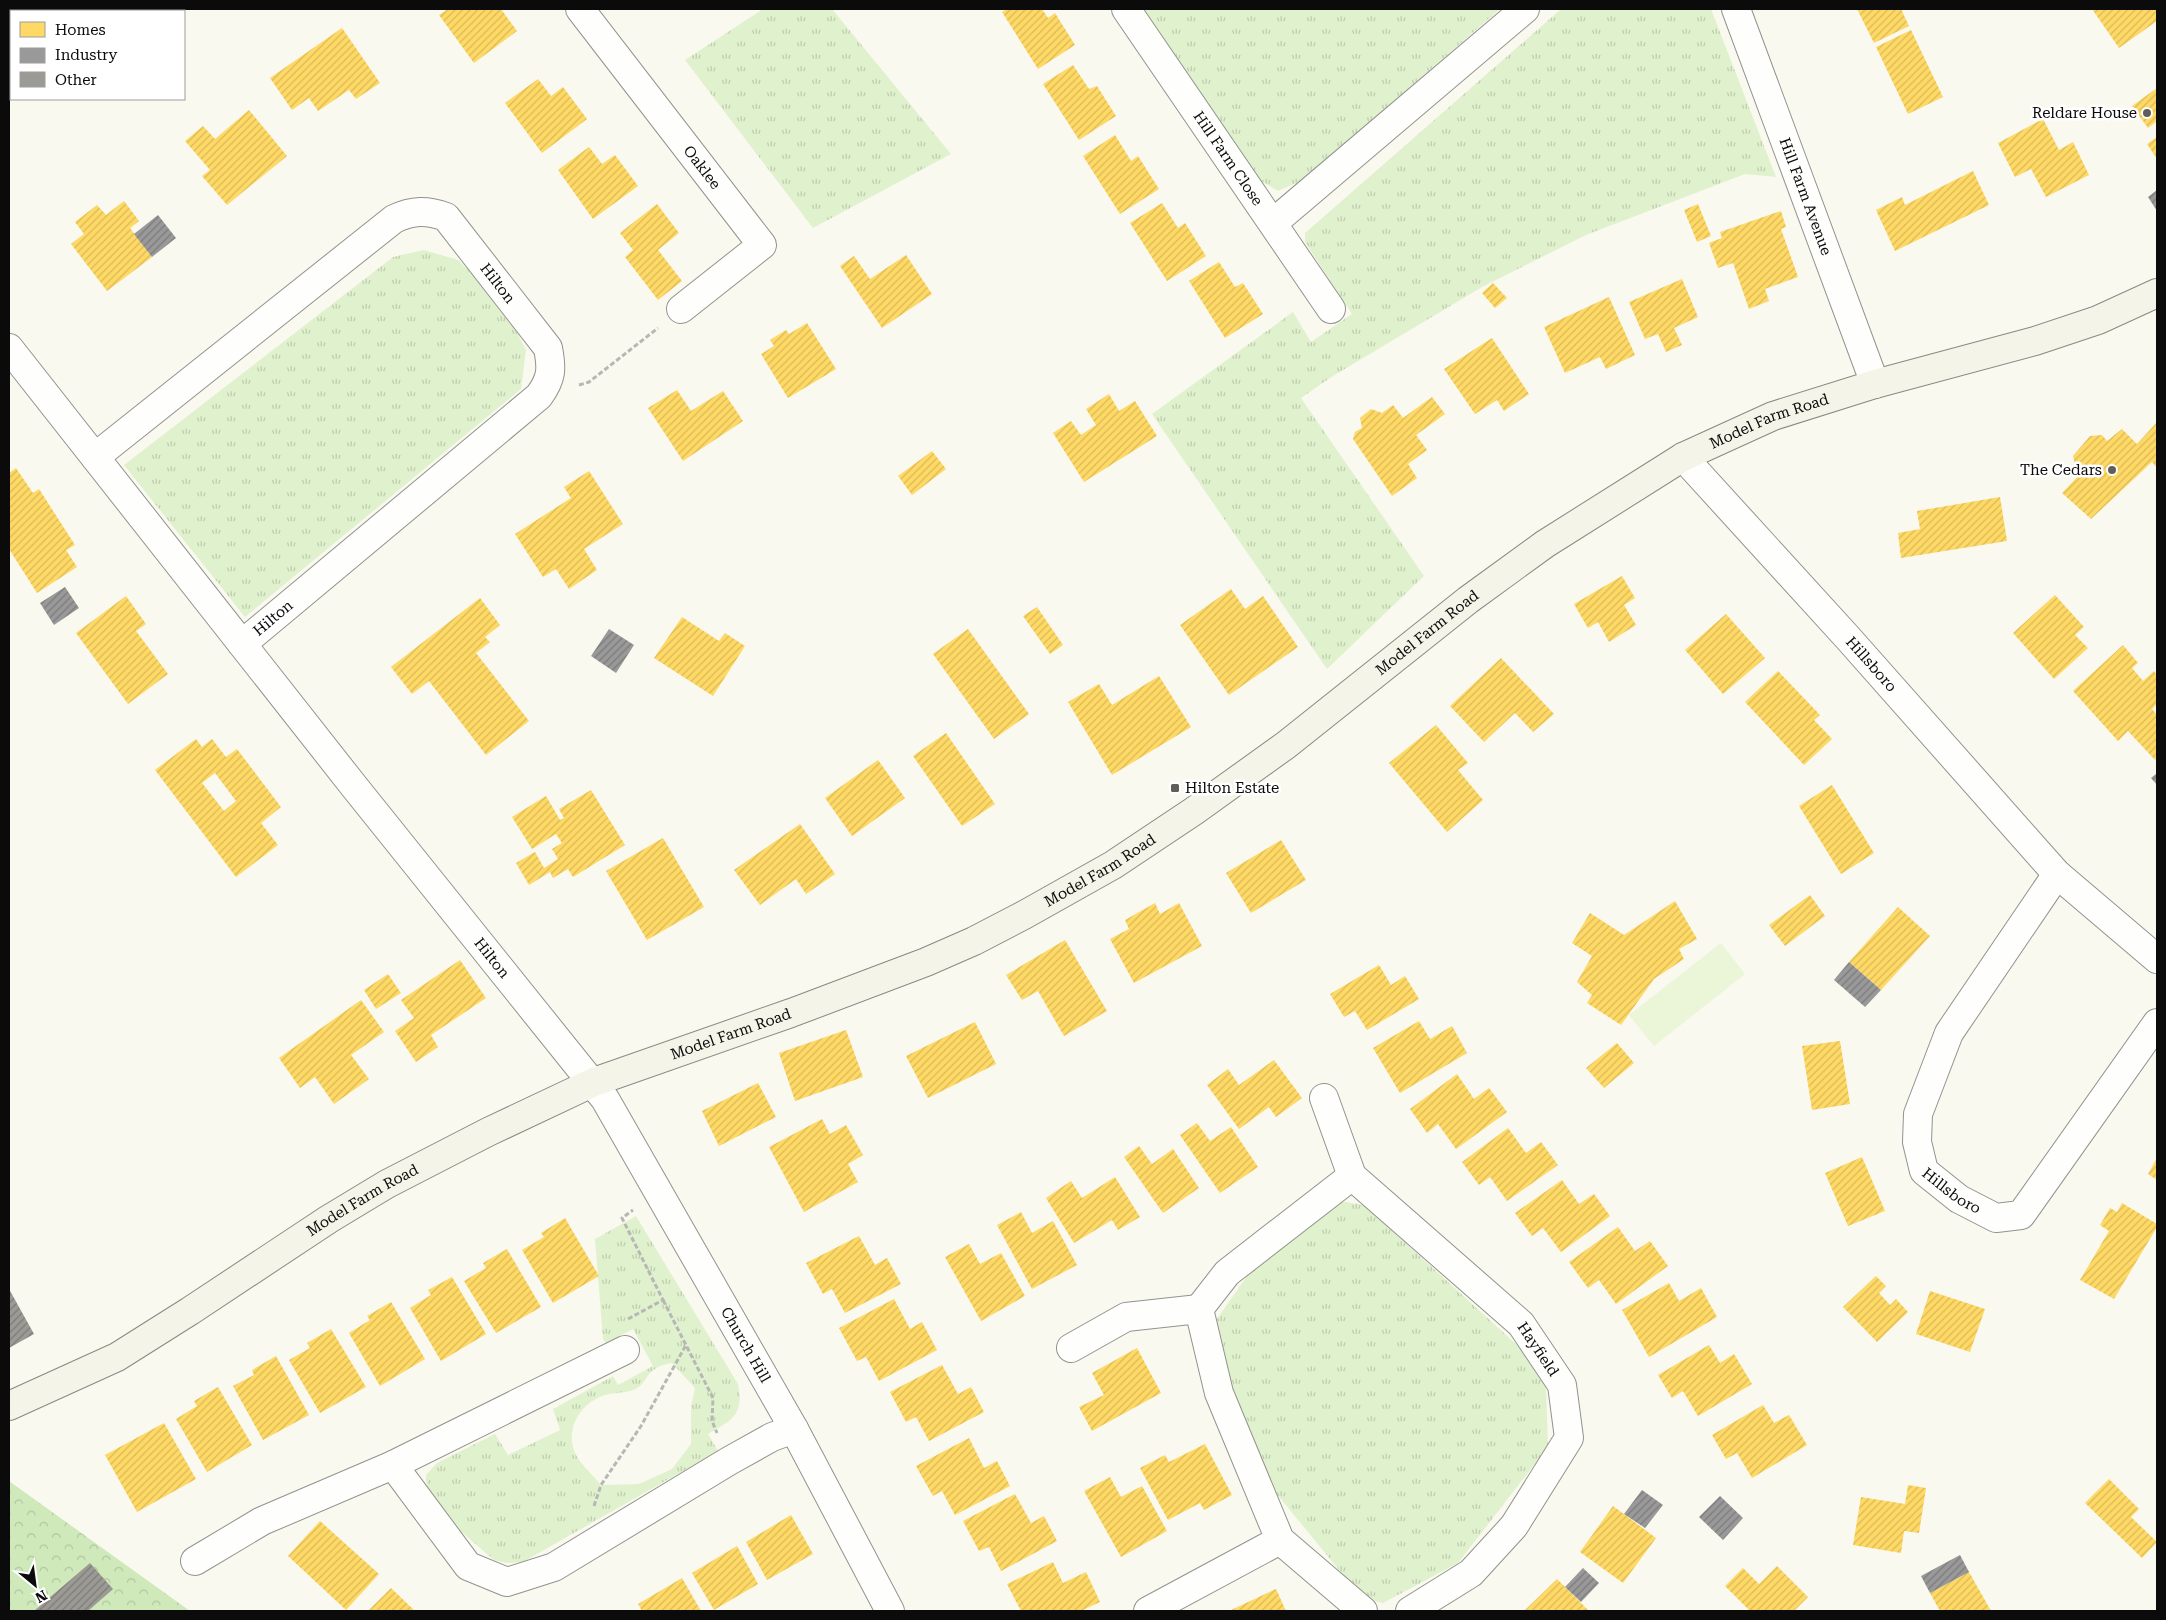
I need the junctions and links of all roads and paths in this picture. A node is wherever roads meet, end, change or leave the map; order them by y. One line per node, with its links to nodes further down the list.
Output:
1 (580, 9): 8 (street, Oaklee)
2 (1126, 9): 5 (street, Hill Farm Close)
3 (1526, 9): 5 (street)
4 (1736, 9): 10 (street, Hill Farm Avenue)
5 (1273, 223): 7 (street, Hill Farm Close)
6 (2157, 293): 10 (main road, Model Farm Road)
7 (1331, 308)
8 (682, 309): 11 (path)
9 (9, 348): 12 (street, Hilton)
10 (1875, 384): 13 (main road, Model Farm Road)
11 (539, 396): 12 (street, Hilton); 14 (street, Hilton)
12 (95, 457): 14 (street, Hilton)
13 (1683, 457): 15 (street, Hillsboro); 18 (main road, Model Farm Road)
14 (242, 644): 18 (street, Hilton)
15 (2056, 874): 16 (street, Hillsboro); 17 (street, Hillsboro)
16 (2157, 960)
17 (2157, 1023)
18 (594, 1082): 21 (street, Church Hill); 28 (main road, Model Farm Road)
19 (1324, 1098): 20 (street, Hayfield)
20 (1352, 1176): 23 (street); 38 (street, Hayfield)
21 (658, 1192): 22 (path); 29 (street, Church Hill)
22 (663, 1300): 24 (path); 25 (path)
23 (1199, 1309): 26 (street); 33 (street)
24 (622, 1322)
25 (686, 1345): 30 (path); 32 (path)
26 (1071, 1348)
27 (625, 1350): 31 (street)
28 (9, 1406)
29 (794, 1429): 30 (street); 35 (street, Church Hill)
30 (729, 1461): 32 (street)
31 (393, 1465): 32 (street); 34 (street)
32 (599, 1540)
33 (1280, 1540): 36 (street); 37 (street)
34 (194, 1561)
35 (890, 1611)
36 (1148, 1611)
37 (1363, 1611)
38 (1410, 1611)

